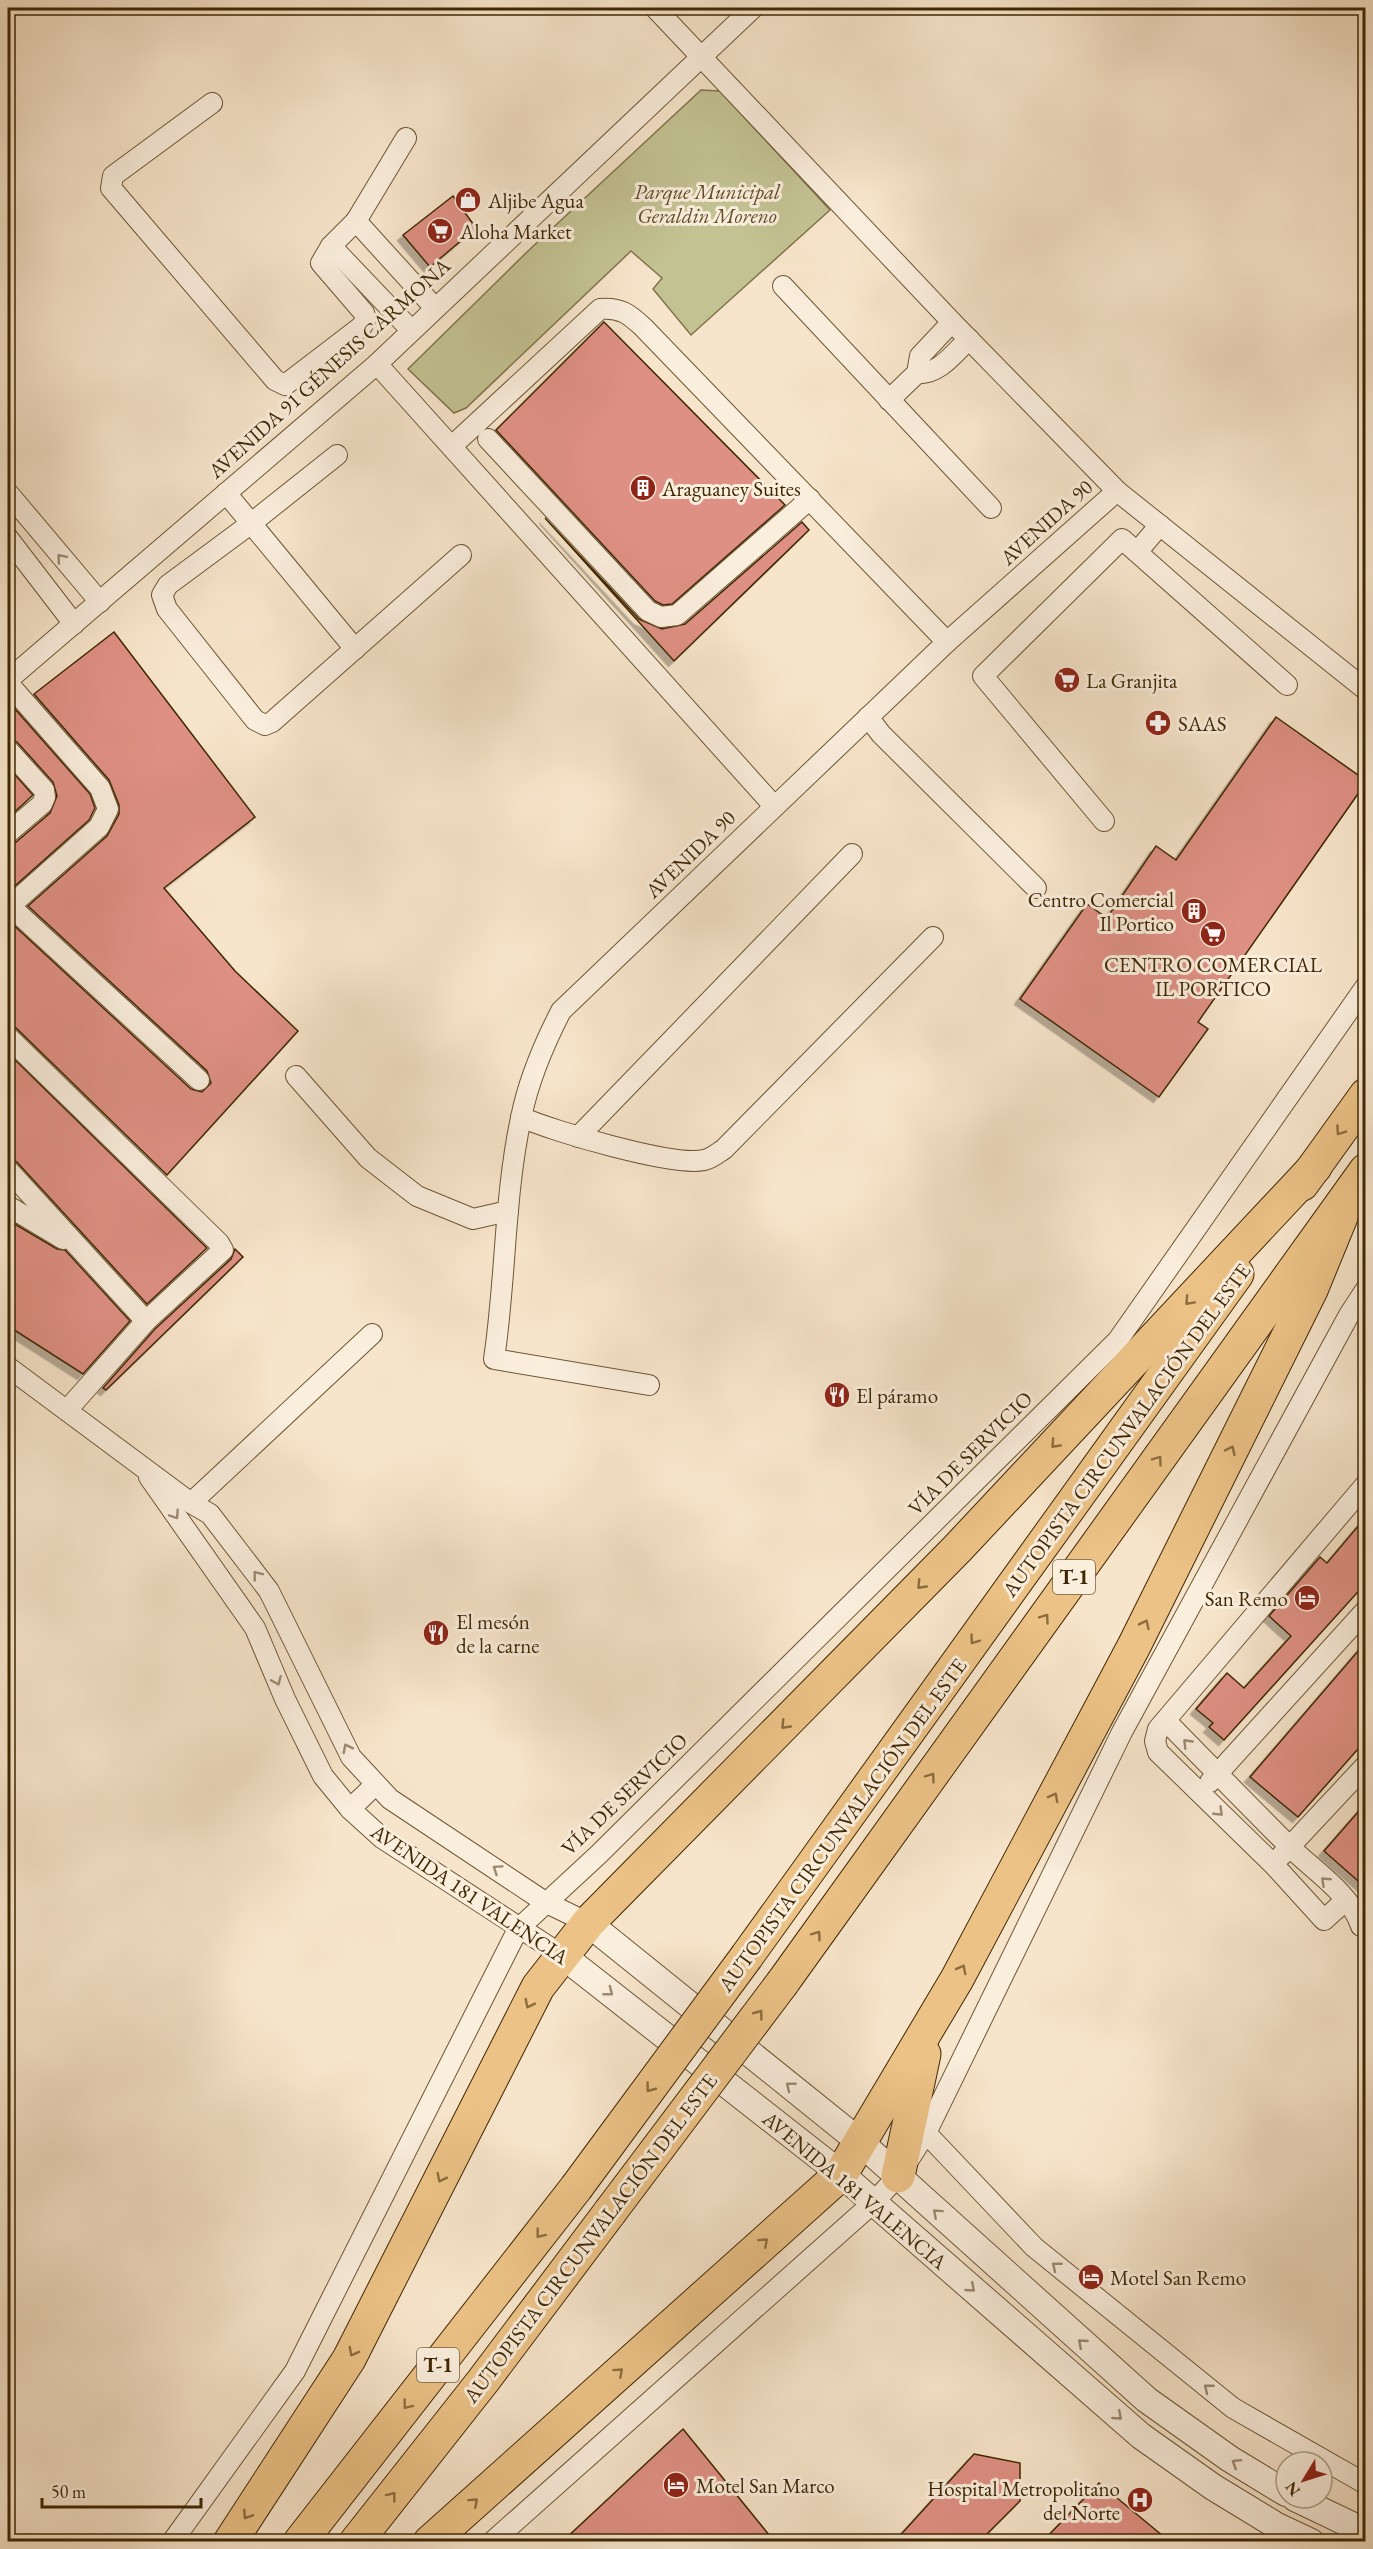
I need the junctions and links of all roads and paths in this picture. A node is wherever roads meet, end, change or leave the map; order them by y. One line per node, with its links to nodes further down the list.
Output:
1 (655, 8): 3 (street)
2 (753, 8): 3 (street, AVENIDA 91 GÉNESIS CARMONA)
3 (702, 55): 9 (street, AVENIDA 91 GÉNESIS CARMONA); 10 (street)
4 (213, 104): 7 (street)
5 (406, 138): 6 (street)
6 (356, 221): 7 (street); 9 (street)
7 (331, 246): 11 (street)
8 (783, 286): 15 (street)
9 (435, 308): 11 (street, AVENIDA 91 GÉNESIS CARMONA)
10 (952, 322): 12 (street); 14 (street)
11 (411, 330): 13 (street, AVENIDA 91 GÉNESIS CARMONA)
12 (969, 339): 14 (street); 19 (street)
13 (377, 364): 17 (street); 21 (street, AVENIDA 91 GÉNESIS CARMONA)
14 (917, 374): 15 (street)
15 (889, 400): 23 (street)
16 (488, 439): 22 (street)
17 (452, 446): 22 (street); 38 (street)
18 (337, 455): 24 (street)
19 (1117, 491): 25 (street); 31 (street, AVENIDA 90)
20 (8, 493): 29 (street, one-way to 20)
21 (226, 494): 24 (street); 29 (street, AVENIDA 91 GÉNESIS CARMONA)
22 (810, 499): 31 (street)
23 (991, 508)
24 (249, 525): 32 (street); 32 (street)
25 (1160, 525): 27 (street); 35 (street)
26 (8, 538): 30 (street)
27 (1137, 552): 34 (street); 39 (street)
28 (461, 555): 32 (street)
29 (100, 602): 30 (street, AVENIDA 91 GÉNESIS CARMONA)
30 (74, 624): 33 (street, AVENIDA 91 GÉNESIS CARMONA)
31 (947, 642): 36 (street, AVENIDA 90)
32 (355, 649)
33 (8, 682): 47 (street)
34 (1287, 685)
35 (1365, 690)
36 (868, 717): 38 (street, AVENIDA 90); 42 (street)
37 (8, 750): 40 (street)
38 (774, 806): 49 (street, AVENIDA 90)
39 (1104, 821)
40 (8, 833)
41 (852, 854): 50 (street)
42 (1036, 888)
43 (933, 937): 50 (street)
44 (1365, 987): 76 (street, VÍA DE SERVICIO)
45 (8, 1037): 58 (street)
46 (296, 1076): 55 (street)
47 (199, 1080)
48 (1365, 1095): 51 (highway, AUTOPISTA CIRCUNVALACIÓN DEL ESTE / T-1, one-way to 51)
49 (521, 1117): 50 (street); 55 (street, AVENIDA 90)
50 (578, 1137)
51 (1315, 1167): 77 (highway, one-way to 77); 93 (highway, AUTOPISTA CIRCUNVALACIÓN DEL ESTE / T-1, one-way to 93, bridge)
52 (8, 1170): 56 (street)
53 (1359, 1180): 81 (highway, one-way to 53); 94 (highway, AUTOPISTA CIRCUNVALACIÓN DEL ESTE / T-1, one-way to 53, bridge)
54 (8, 1206): 56 (street)
55 (508, 1211): 61 (street, AVENIDA 90)
56 (86, 1253): 58 (street)
57 (1365, 1289): 82 (street)
58 (146, 1321): 62 (street)
59 (372, 1334): 65 (street)
60 (8, 1366): 62 (street)
61 (649, 1384)
62 (68, 1409): 63 (street)
63 (142, 1467): 65 (street, AVENIDA 181 VALENCIA); 72 (street, AVENIDA 181 VALENCIA, one-way to 72)
64 (1365, 1484): 67 (street)
65 (191, 1503): 70 (street, AVENIDA 181 VALENCIA, one-way to 65)
66 (1365, 1610): 69 (street)
67 (1166, 1721): 69 (street, one-way to 67); 71 (street)
68 (1365, 1765): 73 (street)
69 (1218, 1774): 71 (street); 73 (street)
70 (375, 1785): 72 (street); 76 (street, AVENIDA 181 VALENCIA, one-way to 70)
71 (1199, 1792): 74 (street, one-way to 74)
72 (350, 1809): 79 (street, AVENIDA 181 VALENCIA)
73 (1290, 1847): 74 (street); 75 (street, one-way to 73)
74 (1272, 1864): 75 (street)
75 (1346, 1900): 78 (street)
76 (545, 1902): 77 (street, AVENIDA 181 VALENCIA); 79 (street, VÍA DE SERVICIO)
77 (588, 1923): 80 (highway); 83 (street, AVENIDA 181 VALENCIA, one-way to 77)
78 (1363, 1923)
79 (518, 1929): 80 (street, AVENIDA 181 VALENCIA); 91 (street, VÍA DE SERVICIO)
80 (563, 1956): 84 (street, AVENIDA 181 VALENCIA, one-way to 84); 92 (highway, one-way to 92)
81 (933, 2020): 83 (highway); 85 (highway)
82 (926, 2133): 85 (street); 87 (street, one-way to 82)
83 (860, 2142): 84 (highway); 85 (street, AVENIDA 181 VALENCIA)
84 (841, 2174): 86 (street, AVENIDA 181 VALENCIA); 95 (highway, one-way to 84)
85 (898, 2176): 86 (street); 88 (street, AVENIDA 181 VALENCIA, one-way to 85)
86 (873, 2204): 96 (street); 97 (street, AVENIDA 181 VALENCIA, one-way to 97)
87 (1365, 2484)
88 (1274, 2486)
89 (1320, 2510): 90 (street)
90 (1365, 2532)
91 (172, 2541)
92 (230, 2541)
93 (300, 2541)
94 (356, 2541)
95 (430, 2541)
96 (492, 2541)
97 (1311, 2541)

